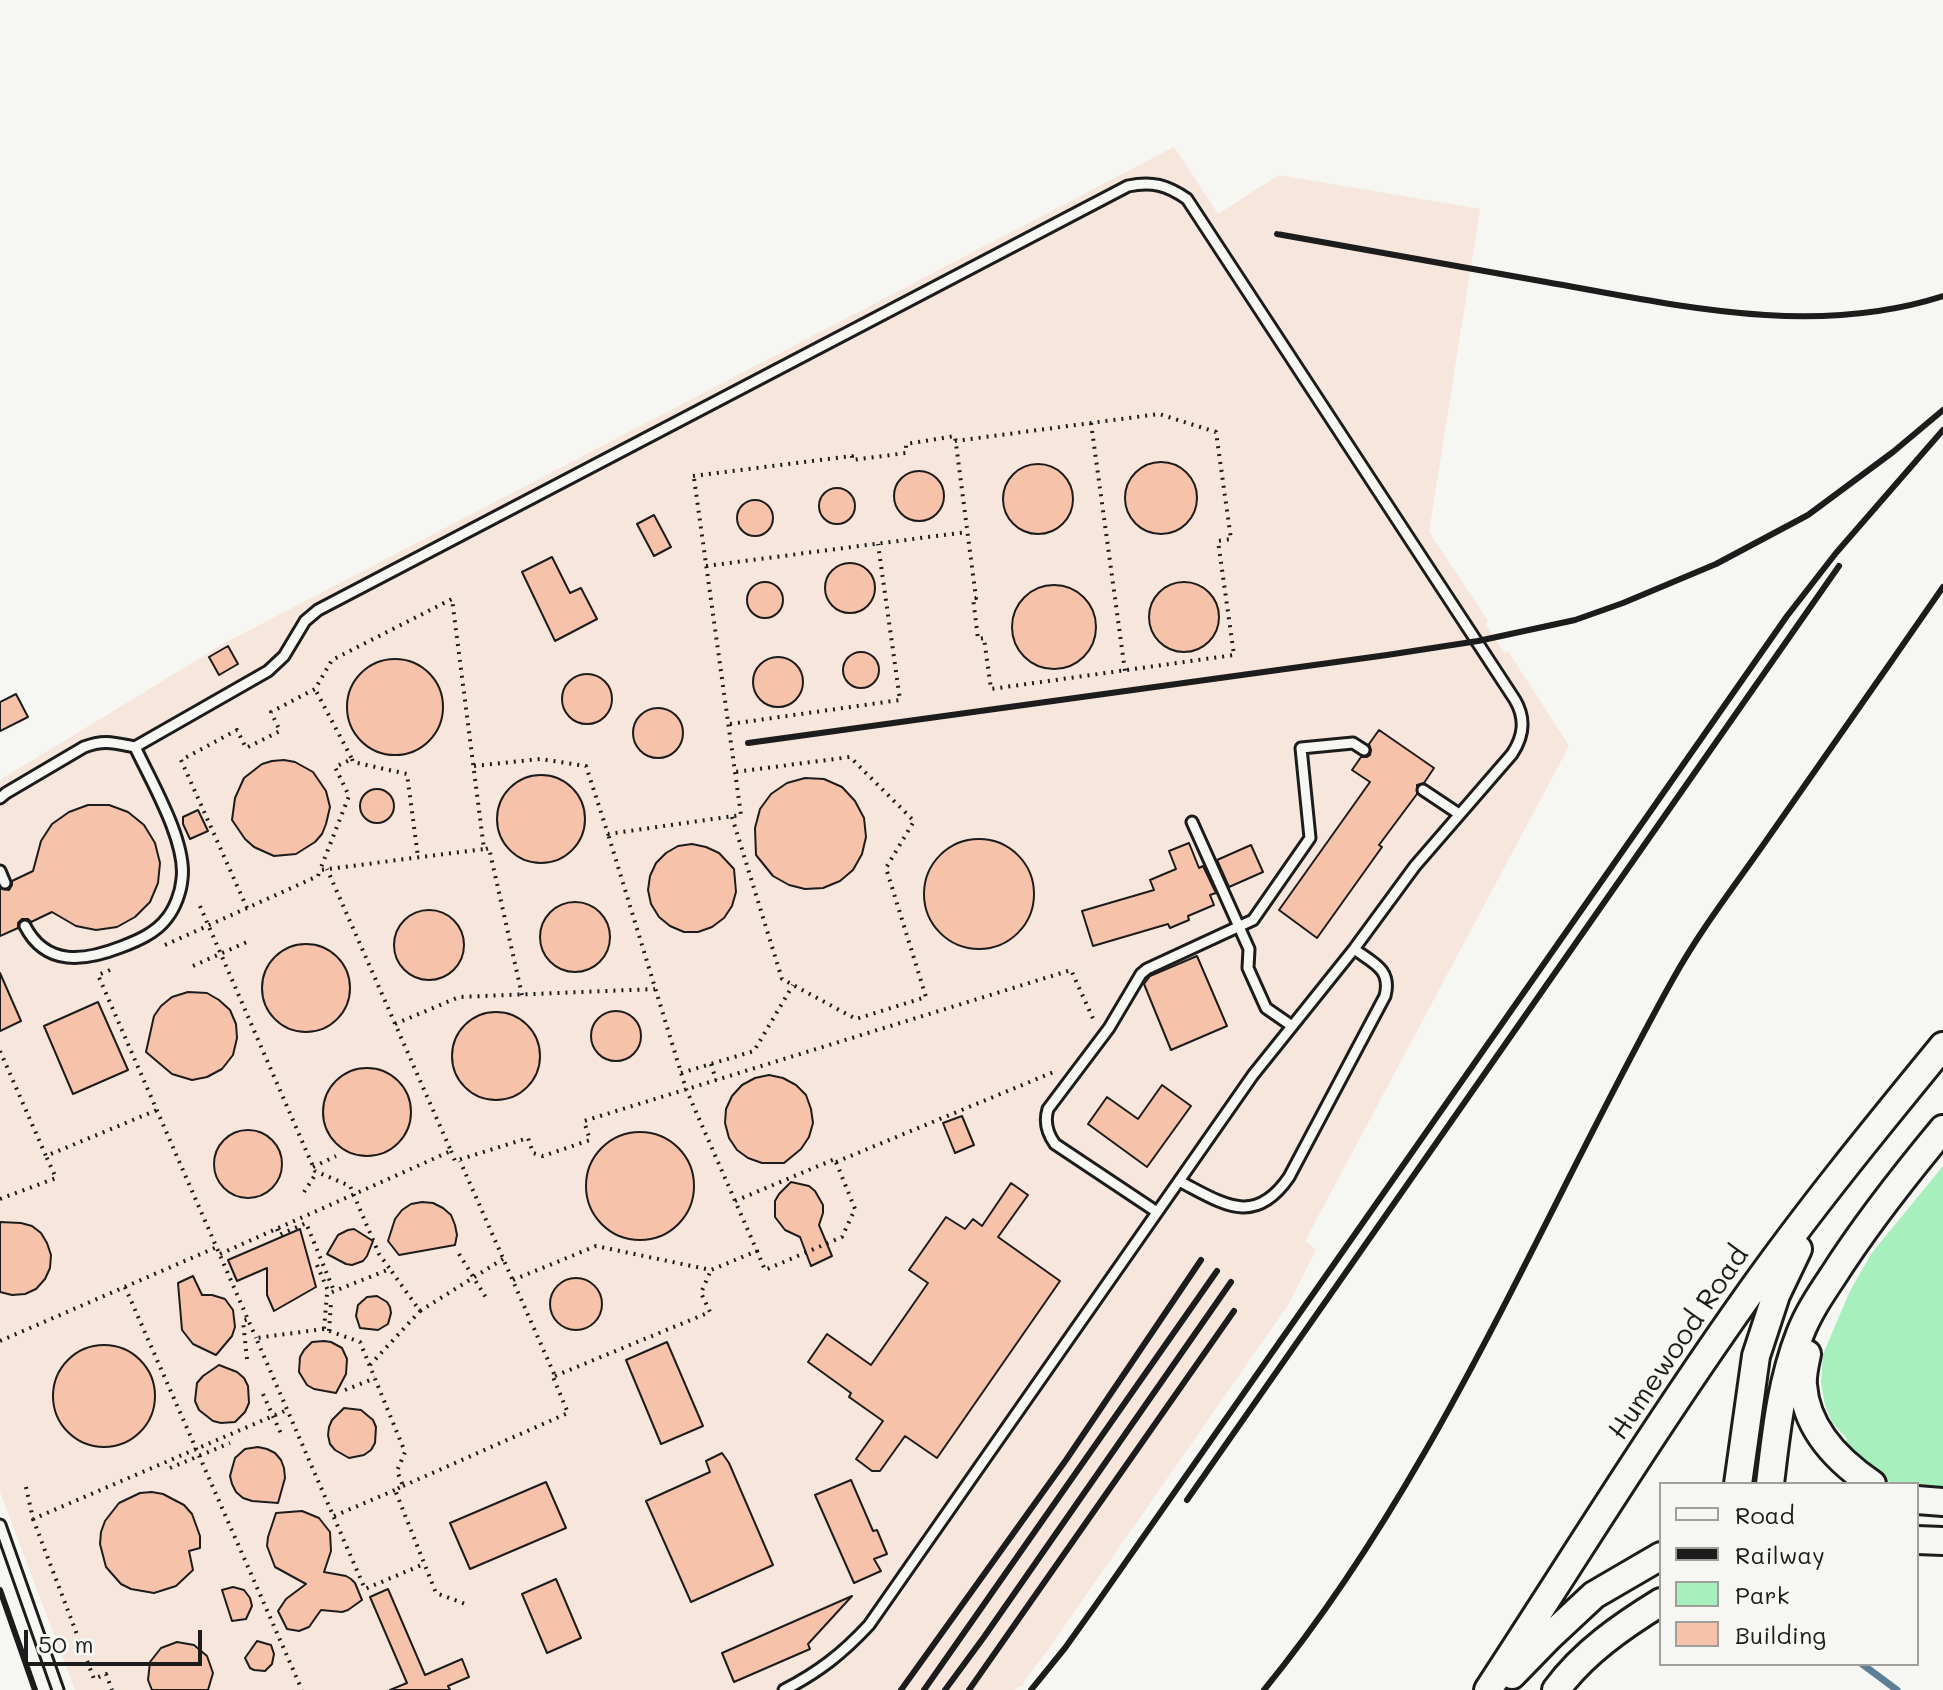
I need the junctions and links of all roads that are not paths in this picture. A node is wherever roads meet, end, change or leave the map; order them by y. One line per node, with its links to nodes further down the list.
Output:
1 (135, 747): 4 (lane); 5 (lane); 9 (lane)
2 (1364, 750): 10 (lane)
3 (1423, 790): 5 (lane)
4 (0, 798)
5 (1459, 814): 11 (lane)
6 (1192, 822): 10 (lane)
7 (0, 871): 8 (lane)
8 (5, 883)
9 (25, 926)
10 (1239, 927): 12 (lane); 17 (lane)
11 (1354, 949): 12 (lane); 16 (lane)
12 (1292, 1026): 16 (lane)
13 (1943, 1046): 15 (main road, Humewood Road)
14 (1943, 1129): 18 (main road)
15 (1840, 1173): 19 (main road); 31 (main road, Humewood Road)
16 (1179, 1181): 17 (lane)
17 (1157, 1212): 30 (lane)
18 (1815, 1303): 20 (main road); 21 (main road)
19 (1738, 1482)
20 (1770, 1482)
21 (1869, 1482)
22 (1919, 1500): 23 (main road)
23 (1943, 1502)
24 (0, 1525): 29 (lane)
25 (1919, 1540): 26 (main road)
26 (1943, 1541)
27 (1659, 1557): 32 (main road)
28 (1659, 1603): 33 (main road)
29 (58, 1690)
30 (784, 1690)
31 (1488, 1690)
32 (1500, 1690)
33 (1556, 1690)

